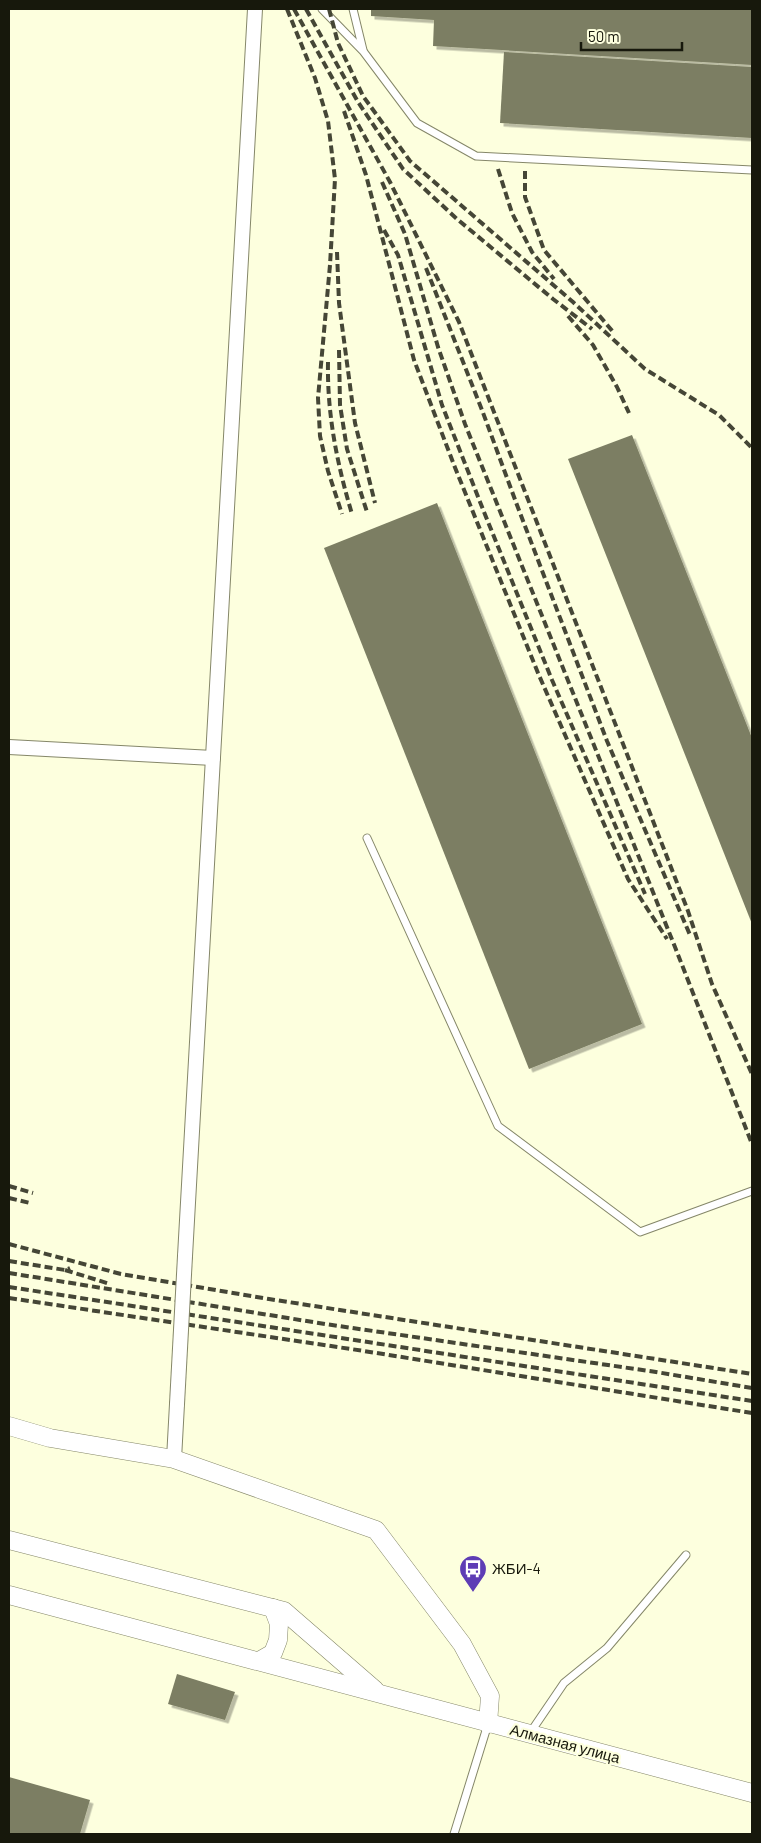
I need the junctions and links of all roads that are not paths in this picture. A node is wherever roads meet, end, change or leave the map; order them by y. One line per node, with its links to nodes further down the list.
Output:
1 (255, 9): 7 (street)
2 (322, 9): 4 (lane)
3 (353, 9): 4 (lane)
4 (364, 51): 5 (lane)
5 (752, 170)
6 (9, 747): 7 (street)
7 (213, 758): 11 (street, bridge)
8 (367, 838): 9 (lane)
9 (752, 1191)
10 (9, 1426): 11 (street)
11 (174, 1459): 18 (street)
12 (9, 1540): 15 (street)
13 (686, 1555): 19 (lane)
14 (9, 1595): 16 (street, Алмазная улица)
15 (273, 1608): 16 (street); 17 (street)
16 (259, 1661): 17 (street, Алмазная улица)
17 (379, 1694): 18 (street, Алмазная улица)
18 (488, 1724): 19 (street, Алмазная улица); 21 (lane)
19 (529, 1734): 20 (street, Алмазная улица)
20 (752, 1793)
21 (454, 1834)

